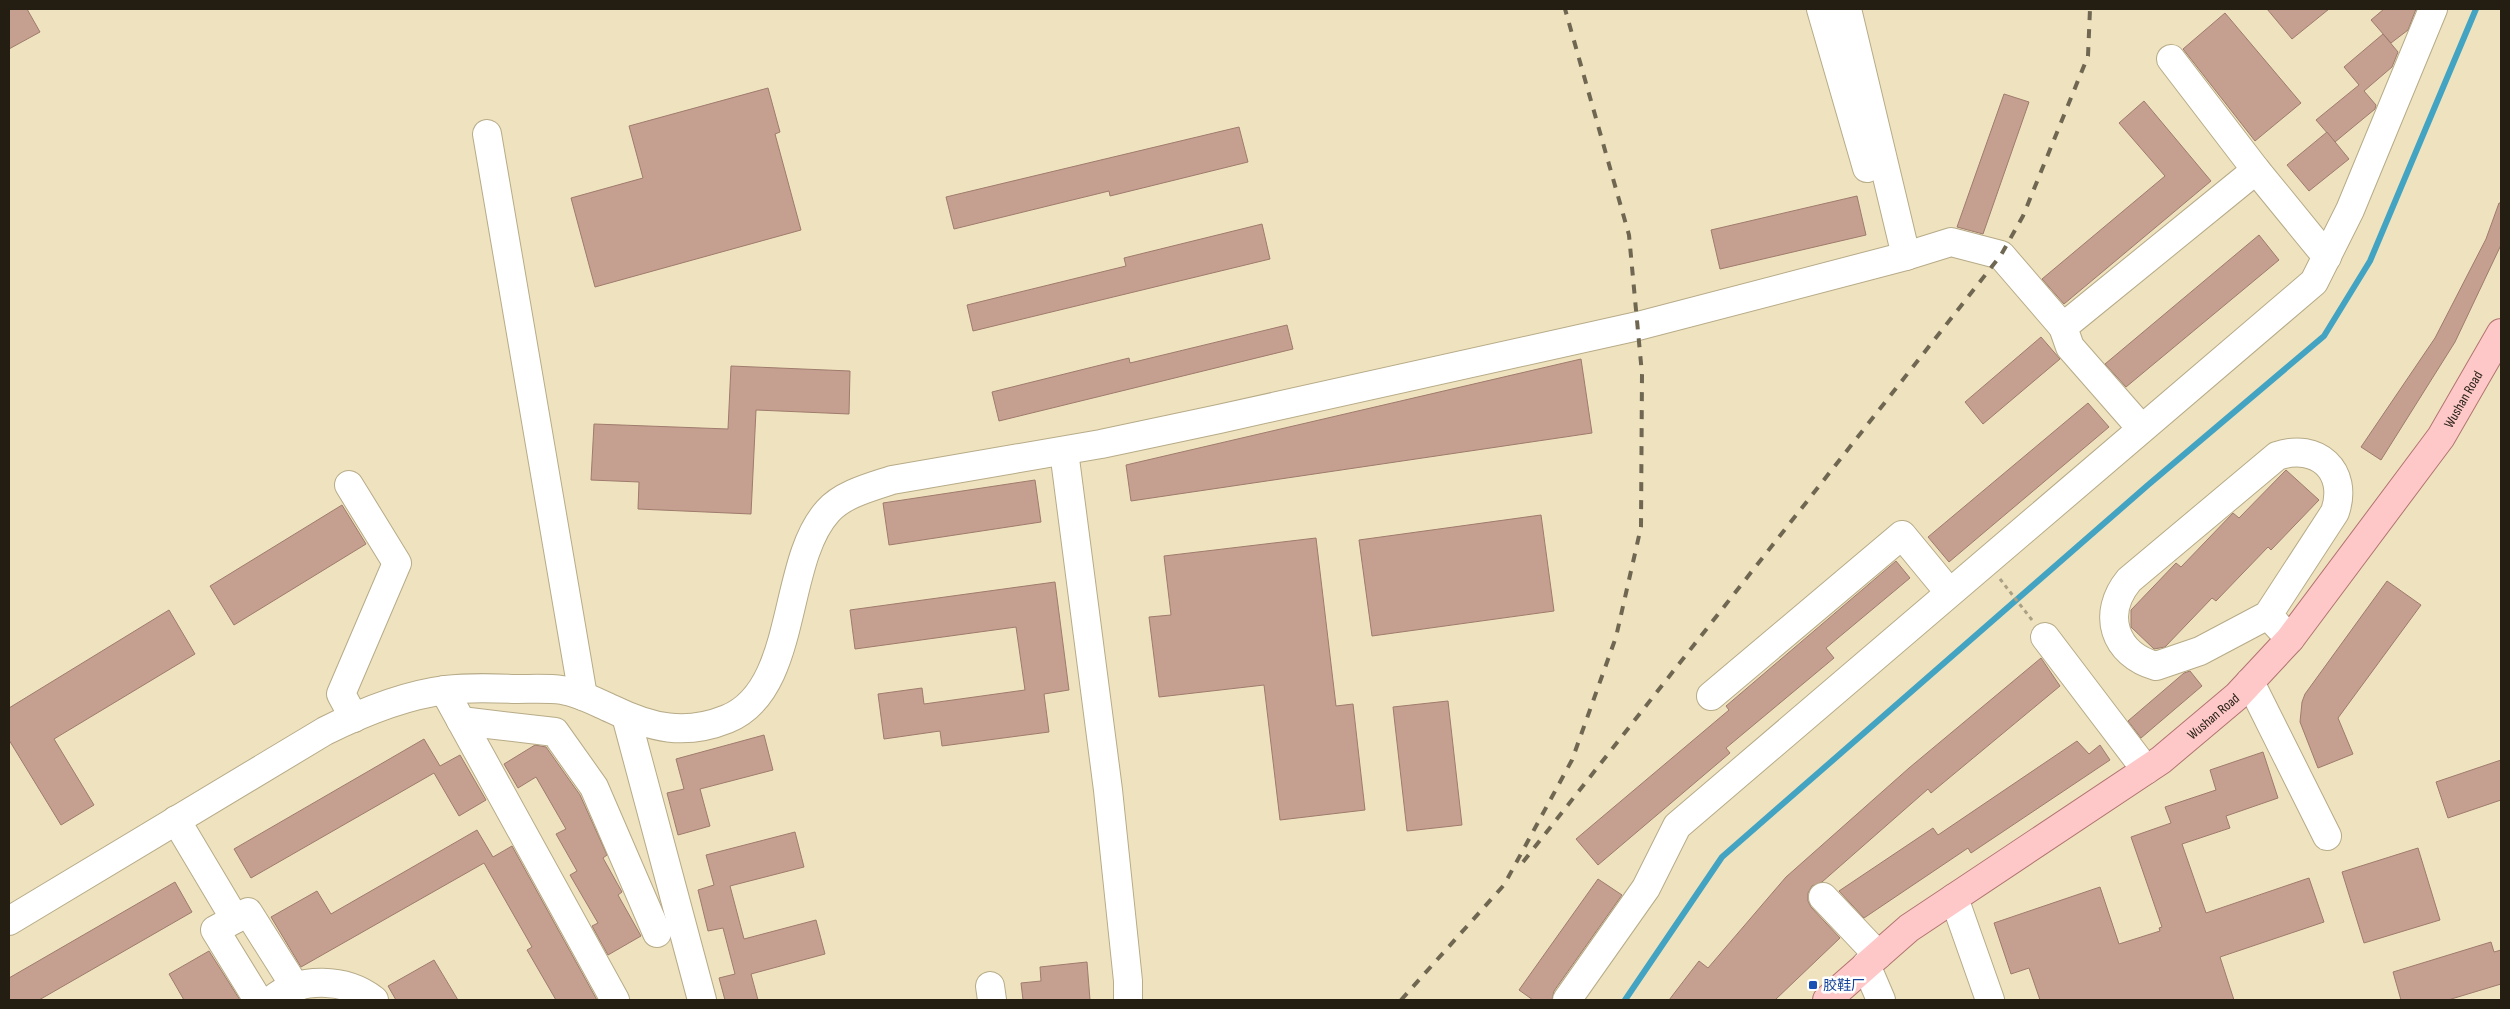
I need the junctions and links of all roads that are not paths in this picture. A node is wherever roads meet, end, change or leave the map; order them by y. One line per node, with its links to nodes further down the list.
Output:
1 (1821, 9): 8 (street)
2 (1847, 9): 8 (street)
3 (2433, 9): 7 (street)
4 (2171, 59): 6 (street)
5 (487, 134): 20 (street)
6 (2256, 170): 7 (street); 9 (street)
7 (2327, 257): 11 (street)
8 (1900, 259): 9 (street); 12 (street)
9 (2063, 327): 11 (street)
10 (2501, 333): 17 (main road, Wushan Road)
11 (2141, 428): 14 (street)
12 (1064, 451): 22 (street); 40 (street)
13 (349, 485): 23 (street)
14 (1949, 592): 21 (street); 41 (street)
15 (2268, 615): 15 (street); 17 (street)
16 (2045, 637): 25 (street)
17 (2290, 639): 18 (main road, Wushan Road)
18 (2250, 682): 25 (main road, Wushan Road); 27 (street)
19 (444, 690): 20 (street); 23 (street); 24 (street)
20 (583, 696): 22 (street)
21 (1712, 696)
22 (626, 716): 39 (street)
23 (354, 718): 26 (street)
24 (461, 720): 32 (street); 38 (street)
25 (2146, 770): 29 (main road, Wushan Road)
26 (176, 820): 30 (street); 31 (street)
27 (2327, 836)
28 (1823, 897): 33 (street)
29 (1954, 898): 33 (main road, Wushan Road); 44 (street)
30 (235, 919): 34 (street); 35 (street)
31 (9, 921)
32 (657, 933)
33 (1872, 960): 42 (main road, Wushan Road); 43 (street)
34 (296, 988): 36 (street); 37 (street)
35 (258, 1000)
36 (272, 1000)
37 (374, 1000)
38 (615, 1000)
39 (702, 1000)
40 (1128, 1000)
41 (1567, 1000)
42 (1827, 1000)
43 (1881, 1000)
44 (1990, 1000)

